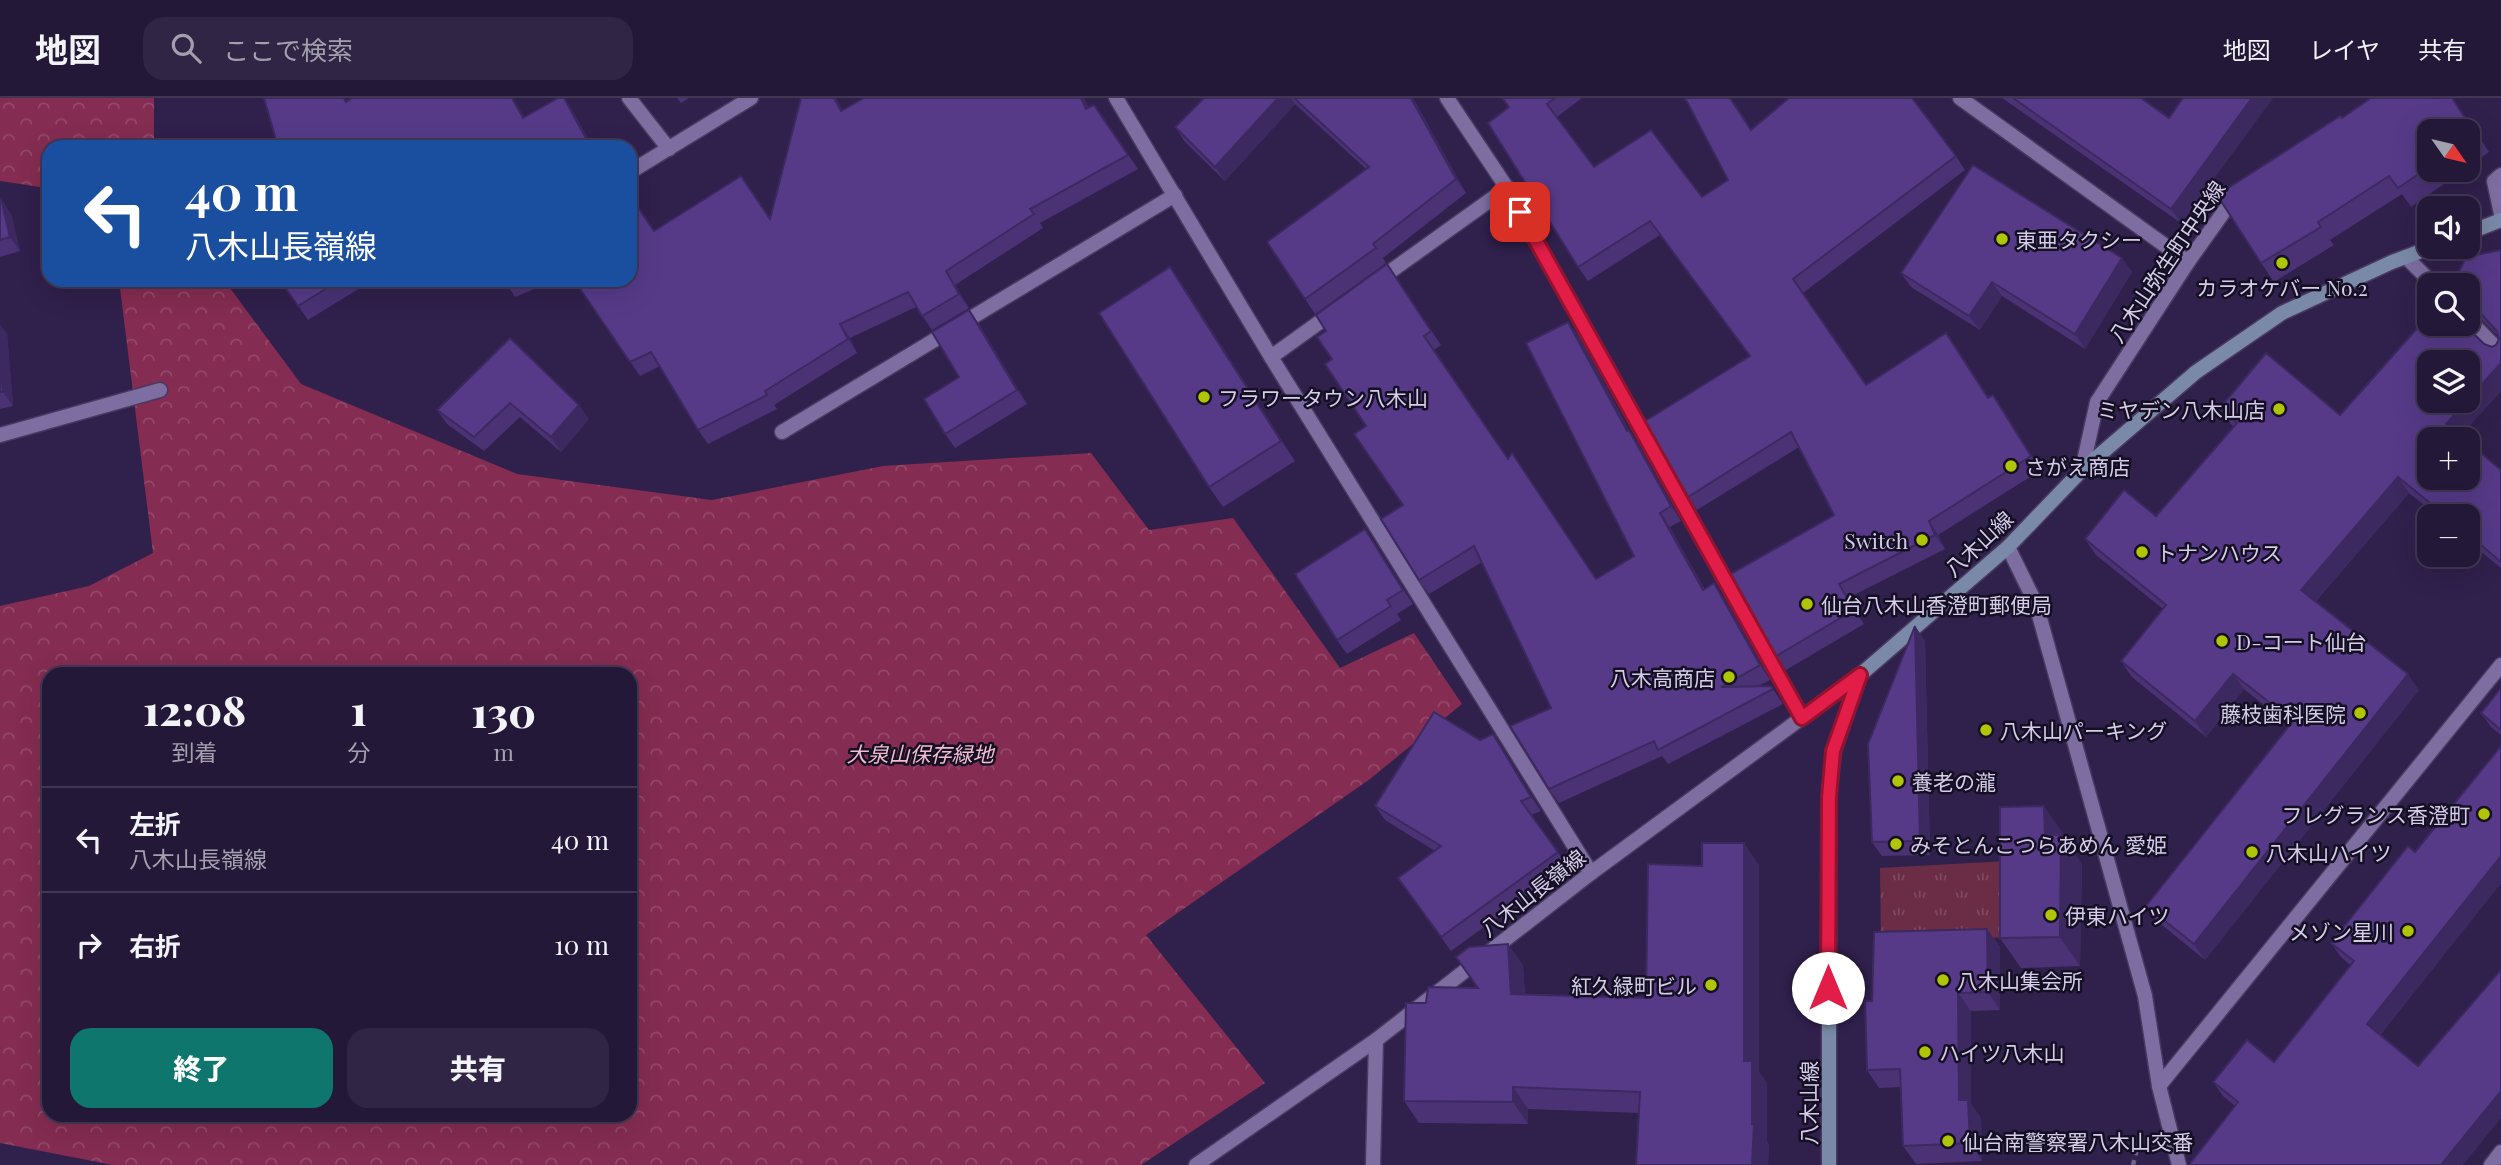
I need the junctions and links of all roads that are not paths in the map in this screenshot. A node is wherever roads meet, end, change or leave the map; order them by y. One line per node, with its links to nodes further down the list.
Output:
1 (629, 98): 6 (street)
2 (751, 98): 6 (street)
3 (1116, 98): 11 (street)
4 (1447, 98): 10 (street)
5 (1960, 98): 17 (street)
6 (669, 149): 7 (street)
7 (637, 168)
8 (2501, 175): 12 (street)
9 (2244, 183): 17 (street, 八木山弥生町中央線)
10 (1507, 188): 21 (street); 29 (street)
11 (1175, 195): 21 (street); 23 (street)
12 (2501, 214)
13 (2501, 220): 14 (street)
14 (2480, 228)
15 (2417, 253): 16 (street, 八木山線)
16 (2406, 257): 18 (street); 25 (street, 八木山線)
17 (2188, 261): 25 (street, 八木山弥生町中央線)
18 (2422, 273)
19 (2480, 331): 20 (street)
20 (2501, 353)
21 (1271, 357): 30 (street)
22 (160, 390): 24 (street)
23 (782, 432)
24 (0, 435)
25 (2082, 470): 26 (street, 八木山線)
26 (2008, 547): 28 (street, 八木山線); 32 (street)
27 (2501, 665): 32 (street)
28 (1860, 675): 29 (street, 八木山長嶺線); 36 (street, 八木山線)
29 (1802, 718): 30 (street, 八木山長嶺線)
30 (1591, 873): 31 (street, 八木山長嶺線)
31 (1376, 1040): 34 (street, 八木山長嶺線); 35 (street)
32 (2159, 1086): 37 (street)
33 (2501, 1152): 38 (street)
34 (1196, 1165)
35 (1373, 1165)
36 (1829, 1165)
37 (2179, 1165)
38 (2491, 1165)

